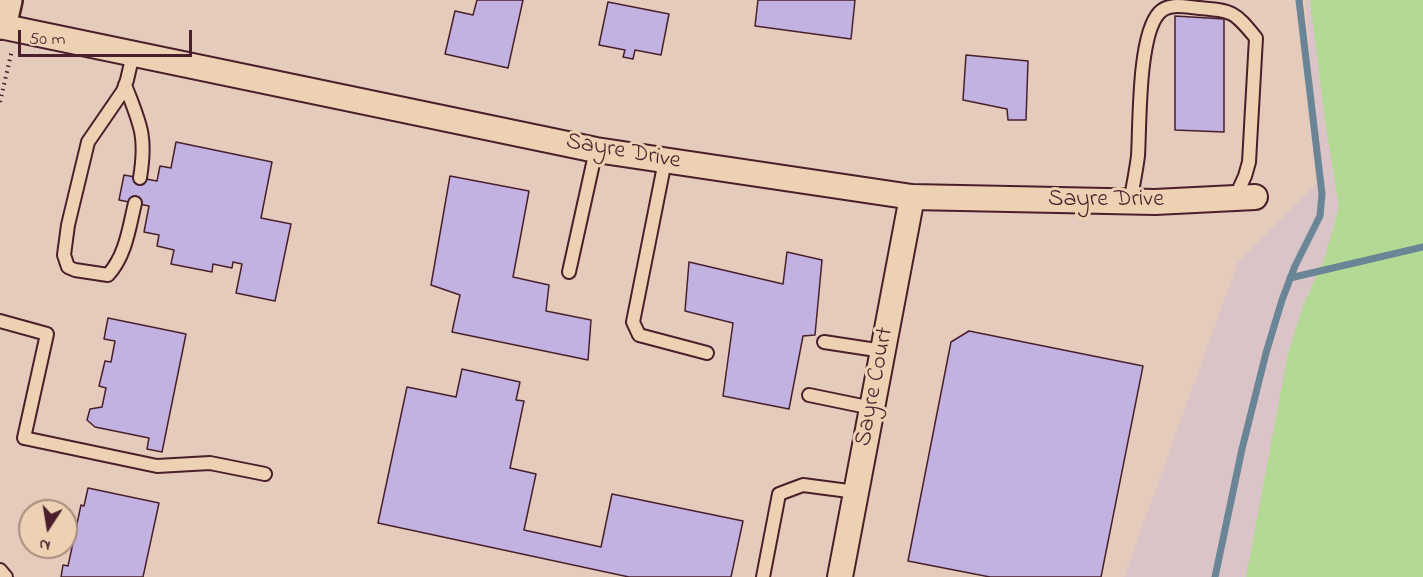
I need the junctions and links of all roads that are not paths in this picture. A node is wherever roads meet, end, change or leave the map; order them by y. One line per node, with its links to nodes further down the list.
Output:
1 (4, 0): 2 (main road)
2 (0, 22)
3 (0, 26): 4 (street, Sayre Drive)
4 (133, 54): 5 (lane); 6 (street, Sayre Drive)
5 (125, 85): 8 (lane); 12 (lane)
6 (596, 150): 7 (street, Sayre Drive); 13 (lane)
7 (665, 161): 9 (street, Sayre Drive); 17 (lane)
8 (140, 178)
9 (912, 197): 11 (street, Sayre Drive); 16 (street, Sayre Court)
10 (1245, 198): 11 (street, Sayre Drive); 11 (lane)
11 (1130, 202)
12 (135, 203)
13 (570, 272)
14 (0, 321): 20 (lane)
15 (824, 342): 16 (lane)
16 (883, 351): 19 (street, Sayre Court)
17 (707, 353)
18 (809, 395): 19 (lane)
19 (872, 408): 21 (street, Sayre Court)
20 (265, 474)
21 (856, 492): 24 (lane); 25 (street, Sayre Court)
22 (0, 570): 23 (lane)
23 (6, 577)
24 (763, 577)
25 (840, 577)

